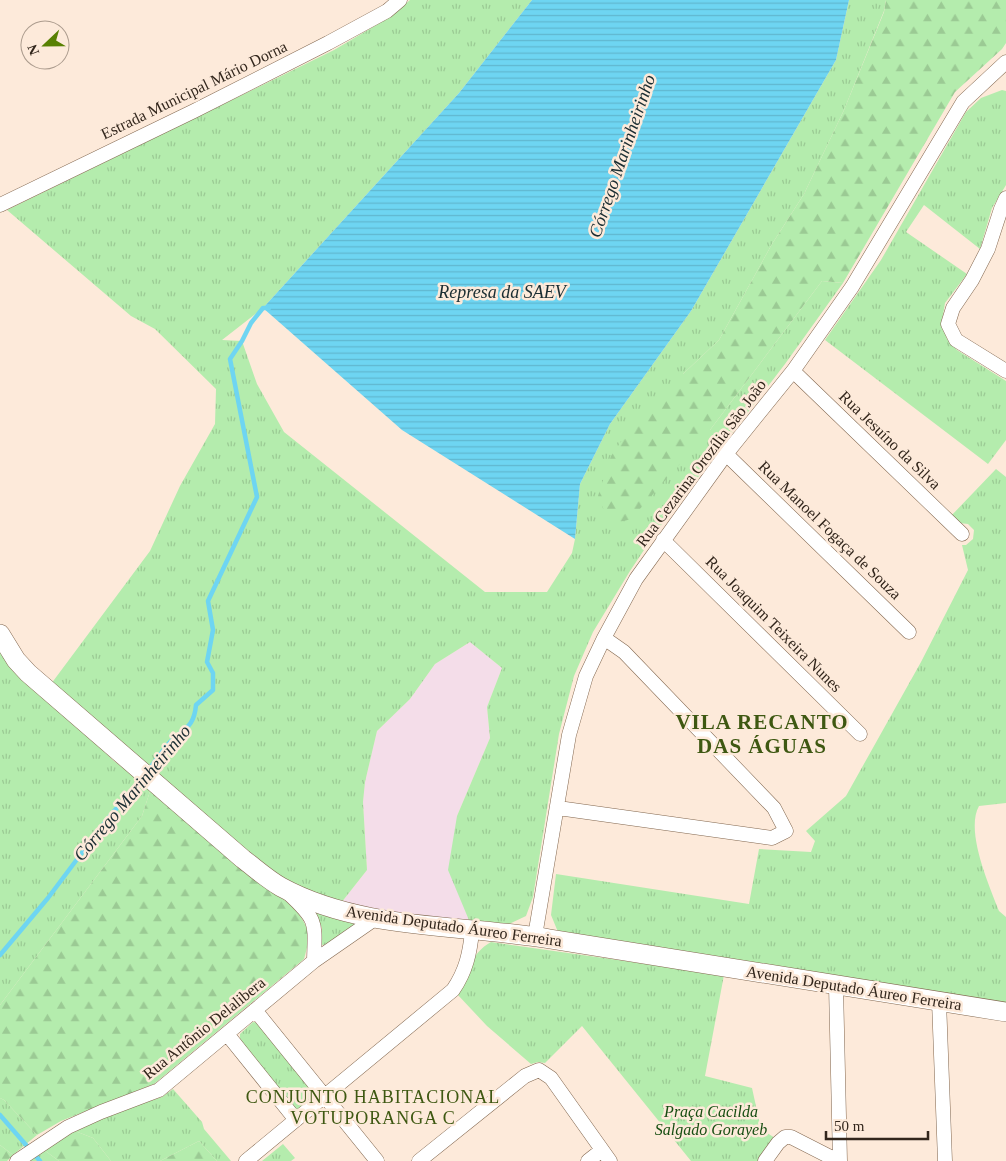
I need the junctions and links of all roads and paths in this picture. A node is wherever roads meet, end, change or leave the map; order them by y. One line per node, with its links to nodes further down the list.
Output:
1 (400, 0): 4 (street, Estrada Municipal Mário Dorna)
2 (1006, 62): 5 (street, Rua Cezarina Orozília São João)
3 (1006, 198): 6 (street)
4 (0, 205)
5 (793, 371): 7 (street, Rua Cezarina Orozília São João); 8 (street, Rua Jesuíno da Silva)
6 (1006, 371)
7 (726, 454): 9 (street, Rua Cezarina Orozília São João); 10 (street, Rua Manoel Fogaça de Souza)
8 (962, 534)
9 (663, 540): 12 (street, Rua Cezarina Orozília São João); 13 (street, Rua Joaquim Teixeira Nunes)
10 (909, 632)
11 (0, 634): 15 (main road, Avenida Deputado Áureo Ferreira)
12 (604, 638): 14 (street, Rua Cezarina Orozília São João); 14 (street)
13 (860, 734)
14 (558, 808): 18 (street, Rua Cezarina Orozília São João)
15 (280, 886): 16 (main road, Avenida Deputado Áureo Ferreira); 19 (street)
16 (376, 918): 17 (main road, Avenida Deputado Áureo Ferreira); 19 (street, Rua Antônio Delalibera)
17 (472, 931): 18 (main road, Avenida Deputado Áureo Ferreira); 25 (street)
18 (535, 936): 20 (main road, Avenida Deputado Áureo Ferreira)
19 (314, 961): 22 (street, Rua Antônio Delalibera)
20 (836, 986): 21 (main road, Avenida Deputado Áureo Ferreira); 34 (street)
21 (939, 1001): 23 (main road, Avenida Deputado Áureo Ferreira); 35 (street)
22 (255, 1010): 24 (street, Rua Antônio Delalibera); 25 (street)
23 (1006, 1012)
24 (227, 1034): 26 (street); 28 (street, Rua Antônio Delalibera)
25 (324, 1097): 26 (street); 30 (street)
26 (296, 1120): 29 (street)
27 (606, 1156): 31 (street); 32 (street)
28 (18, 1161)
29 (246, 1161)
30 (377, 1161)
31 (419, 1161)
32 (588, 1161)
33 (765, 1161): 34 (street)
34 (839, 1161)
35 (945, 1161)

